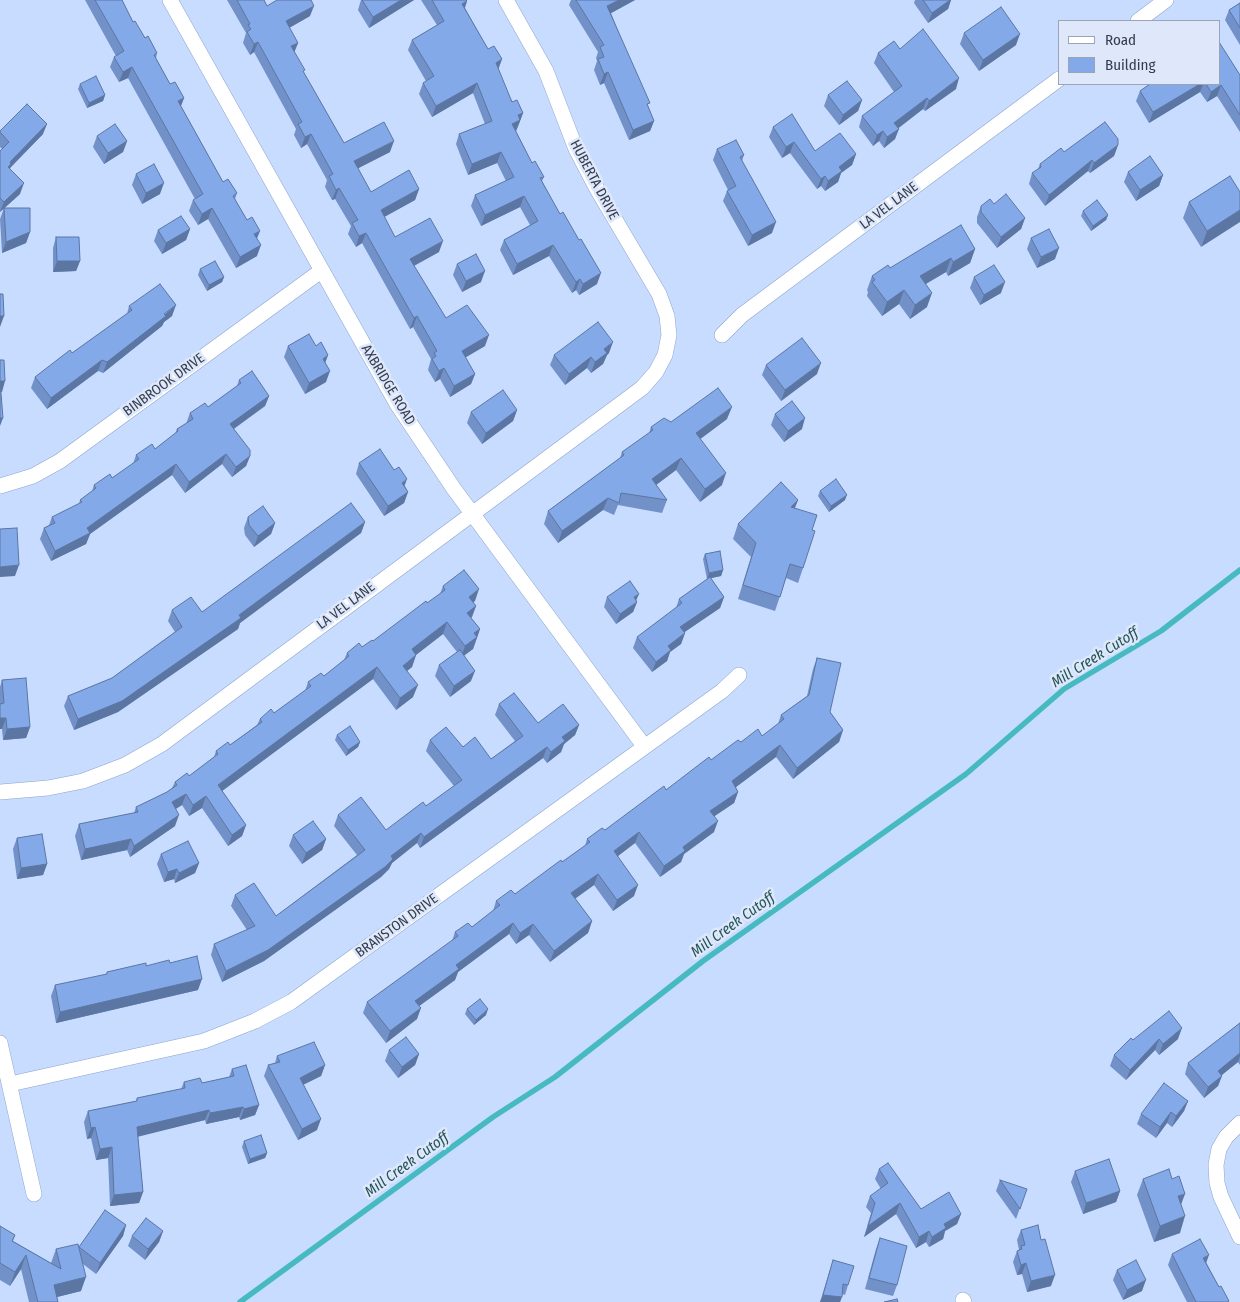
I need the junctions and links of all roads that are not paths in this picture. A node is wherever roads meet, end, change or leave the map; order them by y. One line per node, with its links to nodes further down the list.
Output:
1 (170, 0): 6 (street, AXBRIDGE ROAD)
2 (506, 0): 8 (street, HUBERTA DRIVE)
3 (1166, 0): 4 (street)
4 (1139, 20)
5 (1058, 80): 7 (street, LA VEL LANE)
6 (321, 271): 9 (street, BINBROOK DRIVE); 10 (street, AXBRIDGE ROAD)
7 (722, 335)
8 (662, 361): 10 (street, LA VEL LANE)
9 (0, 486)
10 (472, 514): 12 (street, AXBRIDGE ROAD); 13 (street, LA VEL LANE)
11 (740, 675): 12 (street, BRANSTON DRIVE)
12 (644, 746): 15 (street, BRANSTON DRIVE)
13 (0, 792)
14 (0, 1043): 15 (street)
15 (10, 1084): 17 (street)
16 (1240, 1123): 18 (street)
17 (34, 1194)
18 (1240, 1237)

